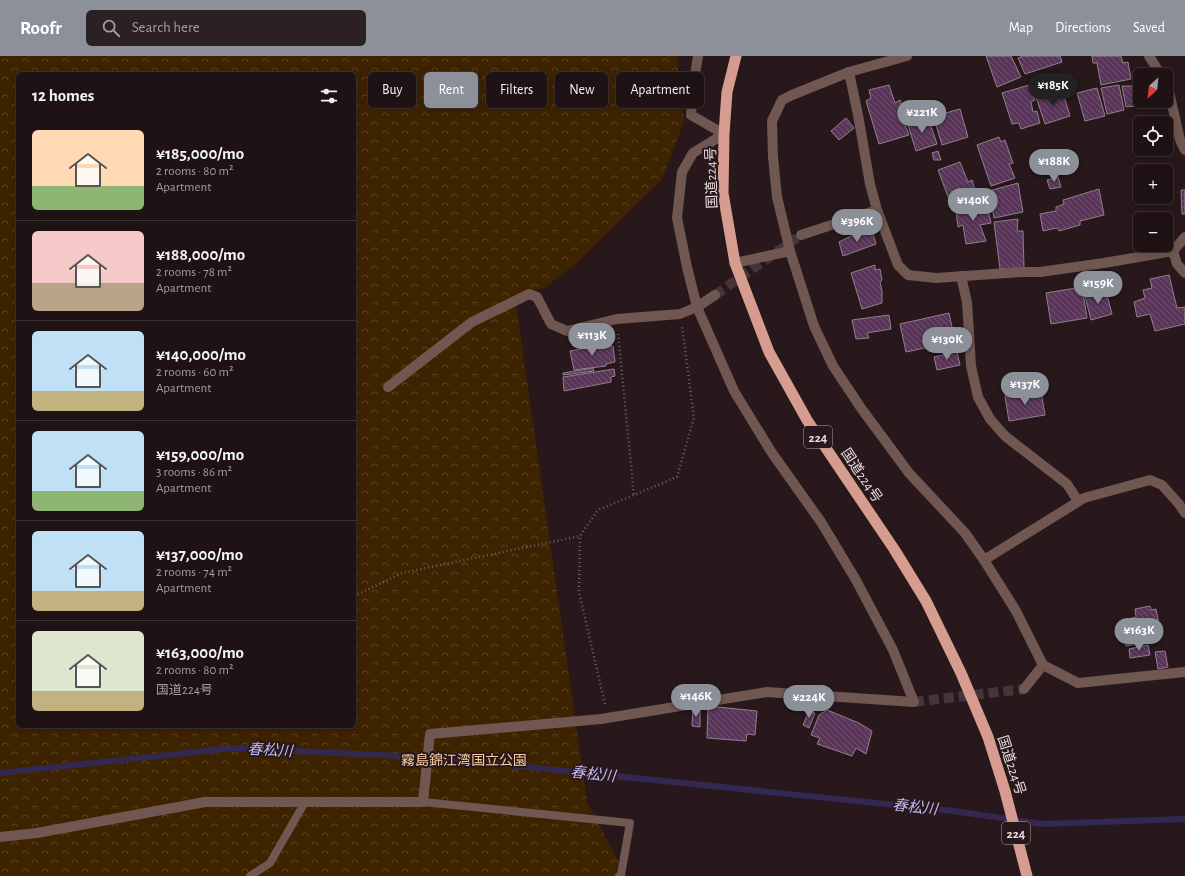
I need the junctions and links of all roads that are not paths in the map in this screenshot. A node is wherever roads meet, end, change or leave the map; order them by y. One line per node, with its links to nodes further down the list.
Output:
1 (698, 56): 8 (street)
2 (736, 56): 8 (highway, 国道224号 / 224)
3 (907, 56): 6 (street)
4 (1149, 56): 5 (street)
5 (1157, 68)
6 (849, 72): 10 (street); 14 (street)
7 (1173, 108): 9 (street)
8 (724, 134): 16 (highway, 国道224号 / 224); 20 (street)
9 (1185, 150)
10 (877, 210): 11 (street); 18 (street)
11 (801, 235)
12 (1185, 237): 13 (street)
13 (1173, 250): 17 (street)
14 (790, 251): 16 (street); 24 (street)
15 (1162, 252): 18 (street)
16 (735, 263): 33 (highway, 国道224号 / 224)
17 (1185, 273)
18 (961, 276): 22 (street)
19 (715, 295): 20 (street)
20 (697, 307): 21 (street); 29 (street)
21 (388, 387)
22 (1078, 502): 23 (street); 24 (street)
23 (1185, 513)
24 (984, 560): 25 (street)
25 (1043, 665): 26 (street); 27 (street)
26 (1185, 672)
27 (1024, 689)
28 (305, 802): 29 (street); 30 (street); 31 (lane)
29 (423, 802): 32 (lane)
30 (0, 837)
31 (250, 876)
32 (619, 876)
33 (1027, 876)

